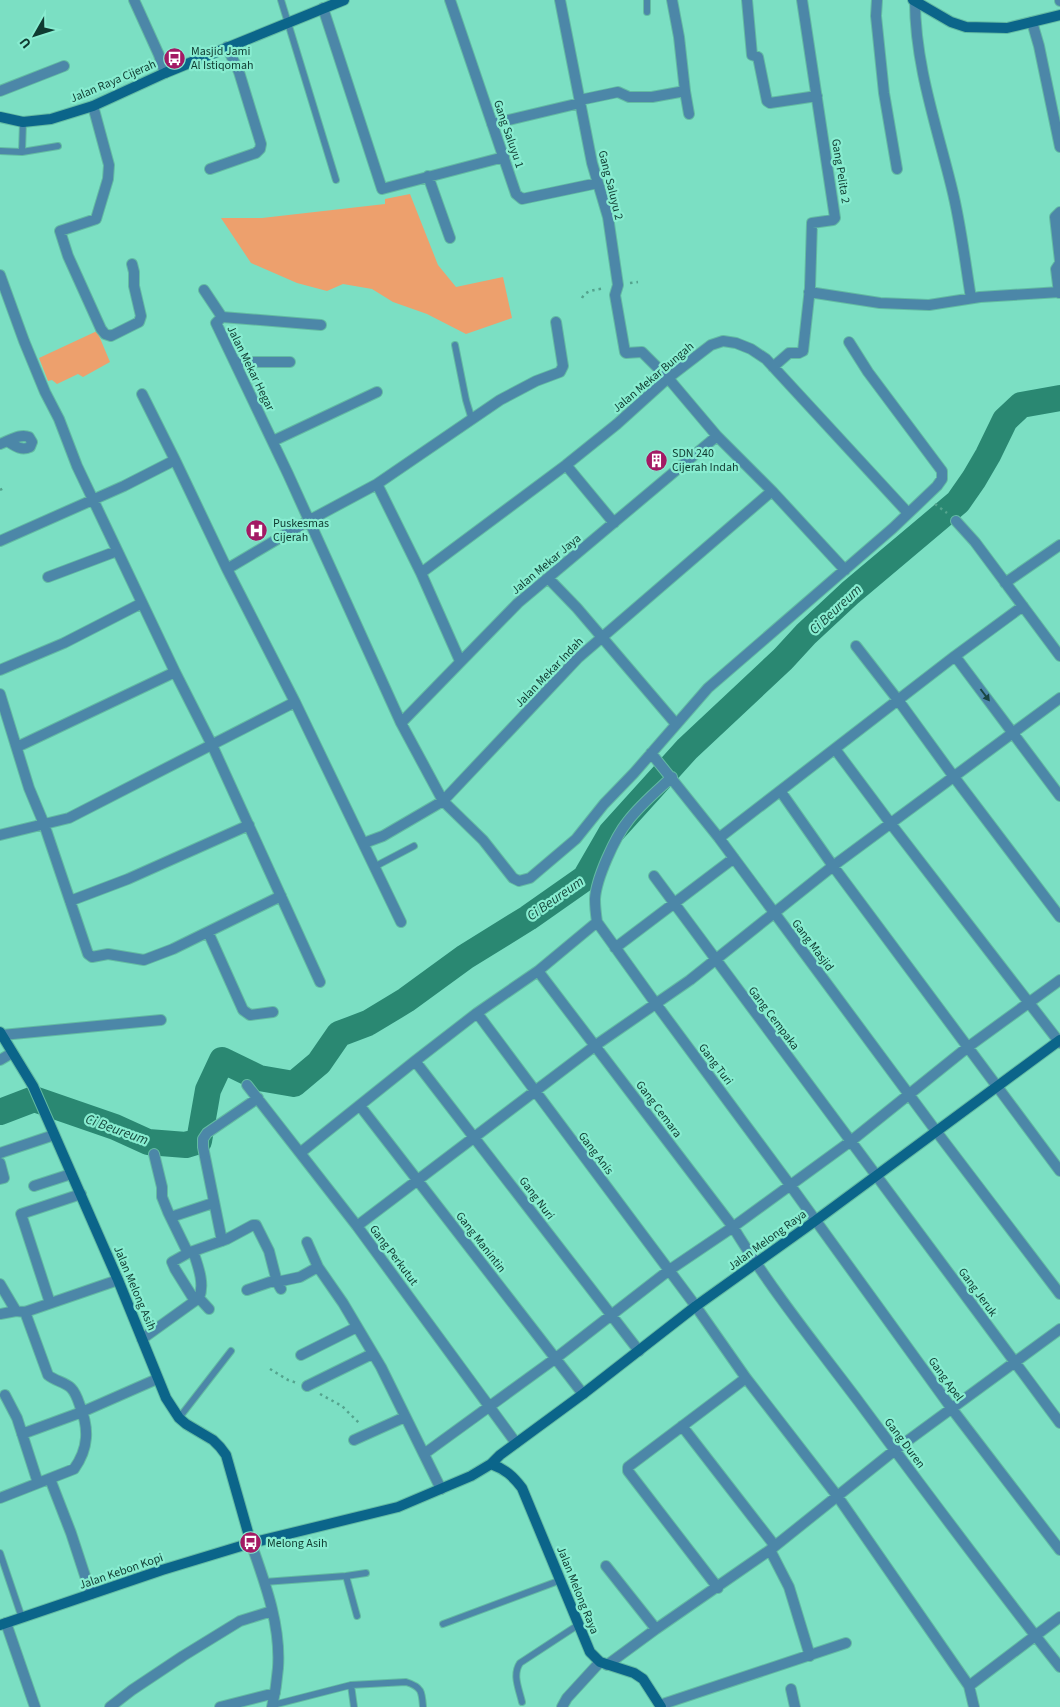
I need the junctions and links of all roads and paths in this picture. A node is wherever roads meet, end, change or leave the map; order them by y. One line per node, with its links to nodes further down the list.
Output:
1 (134, 0): 19 (street)
2 (281, 0): 15 (lane)
3 (344, 0): 12 (main road, Jalan Raya Cijerah)
4 (450, 0): 28 (street, Gang Saluyu 1)
5 (560, 0): 23 (street, Gang Saluyu 2)
6 (647, 0): 13 (lane)
7 (672, 0): 21 (street)
8 (747, 0): 22 (street)
9 (802, 0): 22 (street, Gang Pelita 2)
10 (877, 0): 35 (street)
11 (914, 0): 16 (main road); 47 (street)
12 (328, 4): 15 (main road, Jalan Raya Cijerah); 36 (street)
13 (647, 12)
14 (1060, 15): 16 (main road)
15 (288, 22): 17 (main road, Jalan Raya Cijerah); 37 (lane)
16 (1032, 22): 30 (street)
17 (227, 47): 19 (main road, Jalan Raya Cijerah); 34 (street)
18 (64, 66): 20 (street)
19 (165, 73): 24 (main road, Jalan Raya Cijerah)
20 (0, 91)
21 (685, 91): 23 (street); 25 (street)
22 (817, 96): 45 (street, Gang Pelita 2)
23 (580, 101): 28 (street); 38 (street, Gang Saluyu 2)
24 (93, 106): 27 (main road, Jalan Raya Cijerah); 42 (street)
25 (689, 114)
26 (0, 118): 27 (main road, Jalan Raya Cijerah)
27 (23, 122): 32 (lane)
28 (492, 124): 33 (street, Gang Saluyu 1)
29 (58, 146): 32 (lane)
30 (1060, 147)
31 (0, 151): 32 (lane)
32 (22, 152)
33 (504, 157): 36 (street); 38 (street, Gang Saluyu 1)
34 (210, 169)
35 (897, 169)
36 (428, 176): 40 (street)
37 (336, 180)
38 (598, 183): 56 (street, Gang Saluyu 2)
39 (1060, 212): 41 (street)
40 (450, 238)
41 (1060, 262): 46 (street)
42 (132, 264)
43 (0, 275): 68 (street)
44 (204, 290): 48 (street)
45 (810, 292): 47 (street); 55 (street, Gang Pelita 2)
46 (1059, 292): 47 (street)
47 (971, 298)
48 (222, 318): 50 (street, Jalan Mekar Hegar); 53 (street, Jalan Mekar Hegar)
49 (556, 322): 59 (street)
50 (321, 325)
51 (848, 342): 69 (street)
52 (455, 345): 59 (lane)
53 (234, 362): 54 (street); 61 (street, Jalan Mekar Hegar)
54 (290, 362)
55 (774, 367): 56 (street, Jalan Mekar Bungah); 69 (street, Jalan Mekar Bungah)
56 (668, 378): 60 (street); 63 (street, Jalan Mekar Bungah)
57 (377, 392): 61 (street)
58 (142, 394): 62 (street)
59 (472, 420): 64 (street)
60 (717, 436): 67 (street); 72 (street, Jalan Mekar Jaya)
61 (273, 441): 70 (street, Jalan Mekar Hegar)
62 (175, 460): 68 (street); 76 (street)
63 (566, 465): 72 (street); 78 (street, Jalan Mekar Bungah)
64 (377, 484): 70 (street); 78 (street)
65 (4, 488): 66 (path)
66 (0, 490)
67 (772, 491): 77 (street); 84 (street, Jalan Mekar Indah)
68 (92, 499): 73 (street); 75 (street)
69 (908, 513): 77 (street)
70 (308, 521): 76 (street); 95 (street, Jalan Mekar Hegar)
71 (956, 521): 81 (street)
72 (614, 523): 80 (street, Jalan Mekar Jaya)
73 (0, 541)
74 (1060, 545): 81 (street)
75 (117, 551): 79 (street); 82 (street)
76 (227, 569): 94 (street)
77 (846, 570): 96 (street)
78 (421, 573): 88 (street)
79 (48, 577)
80 (548, 578): 84 (street); 88 (street, Jalan Mekar Jaya)
81 (1005, 583): 83 (street)
82 (142, 603): 89 (street); 90 (street)
83 (1022, 606): 86 (street); 87 (street)
84 (603, 637): 96 (street); 106 (street, Jalan Mekar Indah)
85 (856, 646): 93 (street)
86 (955, 656): 93 (street); 97 (street, one-way to 97)
87 (1060, 656)
88 (460, 661): 95 (street, Jalan Mekar Jaya)
89 (0, 670)
90 (175, 672): 98 (street); 99 (street)
91 (0, 694): 99 (street)
92 (1060, 698): 97 (street)
93 (898, 700): 100 (street); 103 (street)
94 (295, 702): 98 (street); 112 (street)
95 (401, 723): 106 (street, Jalan Mekar Hegar)
96 (676, 724): 101 (street)
97 (1013, 732): 103 (street); 105 (street)
98 (212, 745): 107 (street); 109 (street)
99 (16, 747): 107 (street)
100 (836, 749): 104 (street); 108 (street)
101 (654, 755): 102 (street, Gang Masjid); 106 (street, Jalan Mekar Hegar)
102 (671, 776): 111 (street, Gang Masjid); 124 (street)
103 (954, 777): 108 (street); 122 (street)
104 (781, 792): 111 (street); 115 (street)
105 (1060, 796)
106 (443, 801): 112 (street, Jalan Mekar Indah)
107 (44, 824): 110 (street); 119 (street)
108 (891, 824): 115 (street); 132 (street)
109 (249, 825): 118 (street); 119 (street)
110 (0, 835)
111 (719, 838): 114 (street, Gang Masjid)
112 (364, 843): 116 (street)
113 (414, 846): 116 (lane)
114 (734, 858): 120 (street); 121 (street, Gang Masjid)
115 (833, 866): 121 (street); 139 (street)
116 (374, 867): 123 (street)
117 (654, 876): 120 (street, Gang Cempaka)
118 (281, 896): 125 (street); 130 (street)
119 (70, 901): 125 (street)
120 (674, 903): 126 (street); 127 (street, Gang Cempaka)
121 (773, 913): 127 (street); 146 (street, Gang Masjid)
122 (1060, 917)
123 (401, 922)
124 (597, 922): 126 (street, Gang Turi); 128 (street)
125 (208, 932): 133 (street)
126 (615, 948): 131 (street, Gang Turi)
127 (714, 960): 131 (street); 152 (street, Gang Cempaka)
128 (538, 970): 134 (street); 138 (street, Gang Cemara)
129 (1060, 980): 132 (street)
130 (320, 982)
131 (656, 1004): 138 (street); 162 (street, Gang Turi)
132 (1029, 1004): 137 (street); 139 (street)
133 (273, 1012)
134 (477, 1013): 142 (street); 145 (street, Gang Anis)
135 (160, 1020): 136 (street)
136 (1, 1033): 140 (main road, Jalan Melong Asih)
137 (1059, 1041): 144 (main road, Jalan Melong Raya)
138 (596, 1045): 145 (street); 169 (street, Gang Cemara)
139 (968, 1047): 144 (street); 146 (street)
140 (12, 1053): 141 (street); 150 (main road, Jalan Melong Asih)
141 (0, 1060)
142 (415, 1061): 148 (street); 151 (street, Gang Nuri)
143 (247, 1085): 147 (street, Gang Perkutut)
144 (996, 1086): 149 (main road, Jalan Melong Raya); 157 (street)
145 (535, 1091): 151 (street); 175 (street, Gang Anis)
146 (910, 1095): 149 (street, Gang Masjid); 152 (street)
147 (258, 1098): 154 (street, Gang Perkutut); 165 (street)
148 (360, 1106): 154 (street); 161 (street, Gang Manintin)
149 (936, 1131): 159 (main road, Jalan Melong Raya); 180 (street, Gang Masjid)
150 (54, 1135): 153 (street); 158 (main road, Jalan Melong Asih)
151 (475, 1138): 161 (street); 187 (street, Gang Nuri)
152 (851, 1140): 159 (street, Gang Cempaka); 162 (street)
153 (0, 1153)
154 (300, 1153): 168 (street, Gang Perkutut)
155 (154, 1154): 166 (street)
156 (0, 1163): 160 (street)
157 (1060, 1172)
158 (71, 1174): 163 (street); 164 (main road, Jalan Melong Asih)
159 (876, 1175): 167 (main road, Jalan Melong Raya); 196 (street, Gang Jeruk)
160 (0, 1180)
161 (417, 1181): 168 (street); 195 (street, Gang Manintin)
162 (790, 1185): 167 (street, Gang Turi); 169 (street)
163 (34, 1186)
164 (81, 1194): 176 (main road, Jalan Melong Asih); 182 (street)
165 (213, 1202): 166 (street); 170 (street)
166 (171, 1217): 172 (street)
167 (816, 1221): 173 (main road, Jalan Melong Raya); 204 (street, Gang Apel)
168 (357, 1226): 203 (street, Gang Perkutut)
169 (733, 1227): 173 (street, Gang Cemara); 175 (street)
170 (222, 1241): 172 (street); 178 (street)
171 (307, 1242): 174 (street)
172 (191, 1252): 181 (street); 181 (street)
173 (756, 1264): 183 (main road, Jalan Melong Raya); 214 (street, Gang Duren)
174 (318, 1267): 178 (street); 188 (street)
175 (668, 1271): 183 (street, Gang Anis); 187 (street)
176 (118, 1280): 182 (street); 190 (main road, Jalan Melong Asih)
177 (0, 1284): 185 (street)
178 (279, 1286): 179 (street)
179 (247, 1290)
180 (1060, 1294)
181 (197, 1300): 184 (street); 190 (street)
182 (50, 1303): 185 (street)
183 (696, 1306): 192 (main road, Jalan Melong Raya); 198 (street, Gang Anis)
184 (209, 1309)
185 (20, 1311): 186 (street); 205 (street)
186 (0, 1314)
187 (611, 1315): 192 (street, Gang Nuri); 195 (street)
188 (357, 1327): 193 (street); 194 (street)
189 (1060, 1329): 196 (street)
190 (142, 1339): 199 (main road, Jalan Melong Asih)
191 (231, 1351): 207 (lane)
192 (639, 1351): 201 (main road, Jalan Melong Raya)
193 (372, 1354): 200 (street); 206 (street)
194 (301, 1355)
195 (556, 1358): 201 (street, Gang Manintin); 203 (street)
196 (1015, 1363): 204 (street); 208 (street, Gang Jeruk)
197 (270, 1369): 200 (path)
198 (746, 1378): 209 (street); 220 (street, Gang Anis)
199 (157, 1379): 205 (street); 207 (main road, Jalan Melong Asih)
200 (307, 1386): 211 (path)
201 (583, 1394): 213 (main road, Jalan Melong Raya)
202 (5, 1395): 210 (street)
203 (489, 1406): 213 (street, Gang Perkutut); 215 (street)
204 (952, 1408): 214 (street); 224 (street, Gang Apel)
205 (82, 1412): 210 (street); 217 (street)
206 (405, 1417): 211 (street); 215 (street)
207 (179, 1418): 222 (main road, Jalan Melong Asih)
208 (1060, 1423)
209 (682, 1426): 223 (street); 231 (street)
210 (22, 1434): 218 (street)
211 (368, 1434): 212 (street)
212 (354, 1440)
213 (516, 1443): 216 (main road, Jalan Melong Raya)
214 (895, 1450): 220 (street); 241 (street, Gang Duren)
215 (424, 1454): 219 (street)
216 (492, 1464): 219 (main road, Jalan Melong Raya); 229 (main road, Jalan Melong Raya)
217 (50, 1478): 218 (street); 232 (street)
218 (38, 1483): 221 (street)
219 (441, 1489): 222 (main road, Jalan Melong Raya)
220 (838, 1497): 223 (street); 247 (street, Gang Anis)
221 (0, 1498)
222 (251, 1543): 230 (street); 232 (main road, Jalan Kebon Kopi)
223 (773, 1548): 231 (street); 243 (street)
224 (1060, 1550)
225 (0, 1553): 236 (lane)
226 (606, 1566): 240 (street)
227 (366, 1573): 228 (lane)
228 (346, 1576): 230 (lane); 234 (lane)
229 (561, 1580): 238 (lane); 239 (main road, Jalan Melong Raya)
230 (264, 1582): 233 (street)
231 (718, 1588): 240 (street)
232 (91, 1594): 236 (main road, Jalan Kebon Kopi)
233 (272, 1611): 249 (street); 254 (street)
234 (357, 1616)
235 (1060, 1617): 241 (street)
236 (22, 1618): 237 (main road, Jalan Kebon Kopi)
237 (3, 1624): 253 (street)
238 (442, 1624)
239 (578, 1625): 244 (main road, Jalan Melong Raya); 250 (lane)
240 (656, 1629): 244 (street)
241 (1035, 1637): 245 (street, Gang Duren); 247 (street)
242 (846, 1643): 243 (street)
243 (810, 1656): 252 (street)
244 (604, 1664): 252 (main road); 258 (street)
245 (1060, 1667)
246 (351, 1685): 251 (lane); 256 (lane); 257 (lane)
247 (968, 1686): 260 (street, Gang Anis)
248 (791, 1689): 259 (street)
249 (276, 1693): 251 (street); 255 (street)
250 (522, 1702)
251 (273, 1706)
252 (660, 1706)
253 (36, 1707)
254 (110, 1707)
255 (220, 1707)
256 (354, 1707)
257 (423, 1707)
258 (562, 1707)
259 (795, 1707)
260 (974, 1707)

